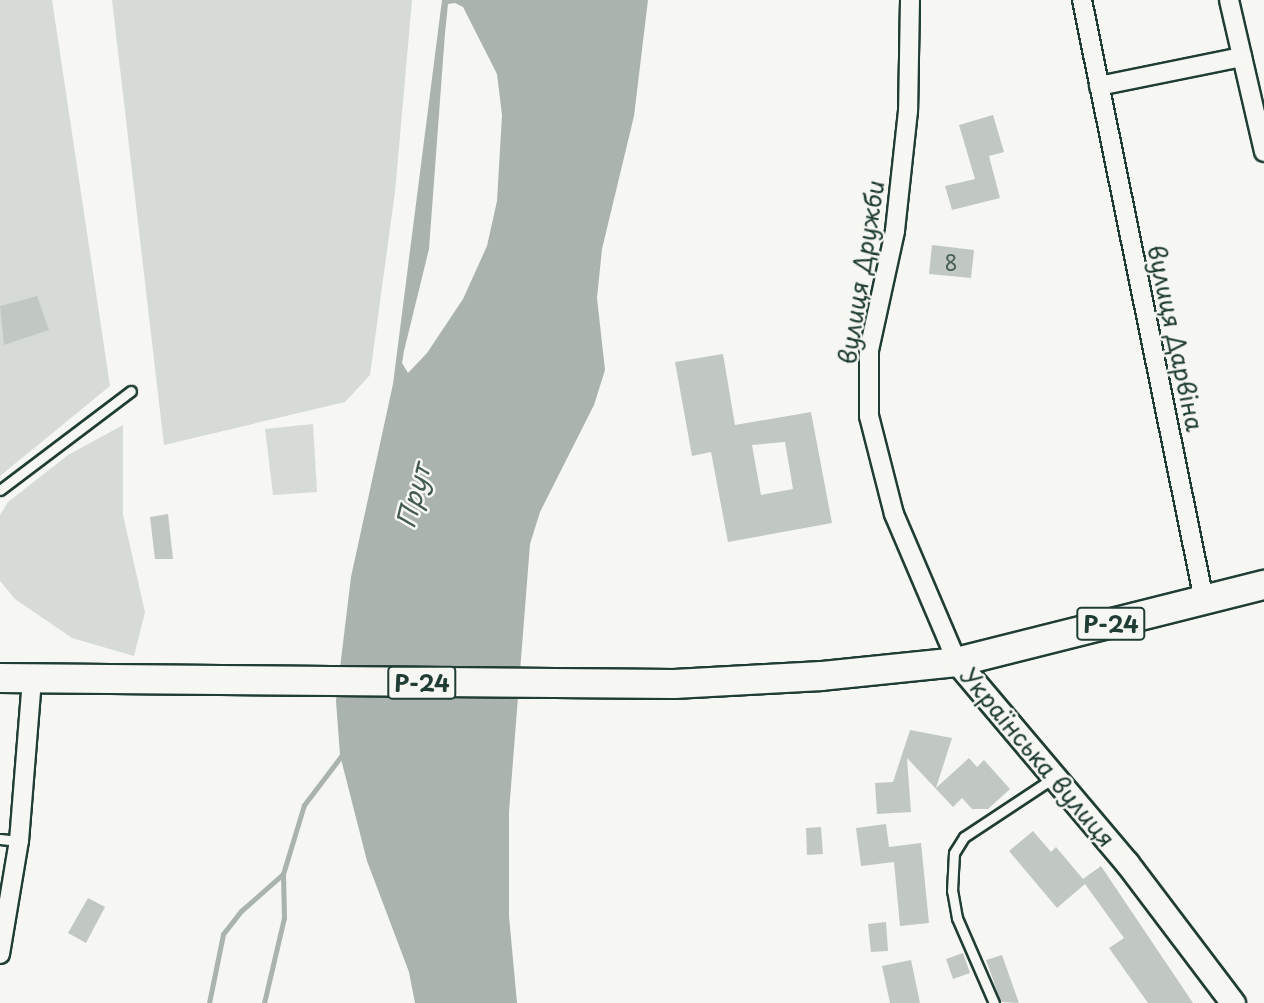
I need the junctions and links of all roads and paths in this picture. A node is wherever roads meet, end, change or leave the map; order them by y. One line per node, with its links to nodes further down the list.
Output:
1 (910, 0): 11 (street, вулиця Дружби)
2 (1082, 0): 5 (street, вулиця Дарвіна)
3 (1229, 0): 4 (street)
4 (1242, 57): 5 (street); 6 (street)
5 (1099, 86): 10 (street, вулиця Дарвіна)
6 (1264, 152)
7 (131, 391): 8 (lane)
8 (0, 489)
9 (1264, 585): 10 (main road, Українська вулиця / Р-24)
10 (1204, 600): 11 (main road, Українська вулиця / Р-24)
11 (957, 662): 13 (main road, Р-24); 14 (street, Українська вулиця)
12 (0, 678): 13 (main road, Р-24)
13 (32, 679): 16 (street)
14 (1054, 777): 18 (lane); 19 (street, Українська вулиця)
15 (0, 839): 16 (lane)
16 (19, 841): 17 (street)
17 (0, 954)
18 (994, 1003)
19 (1233, 1003)

